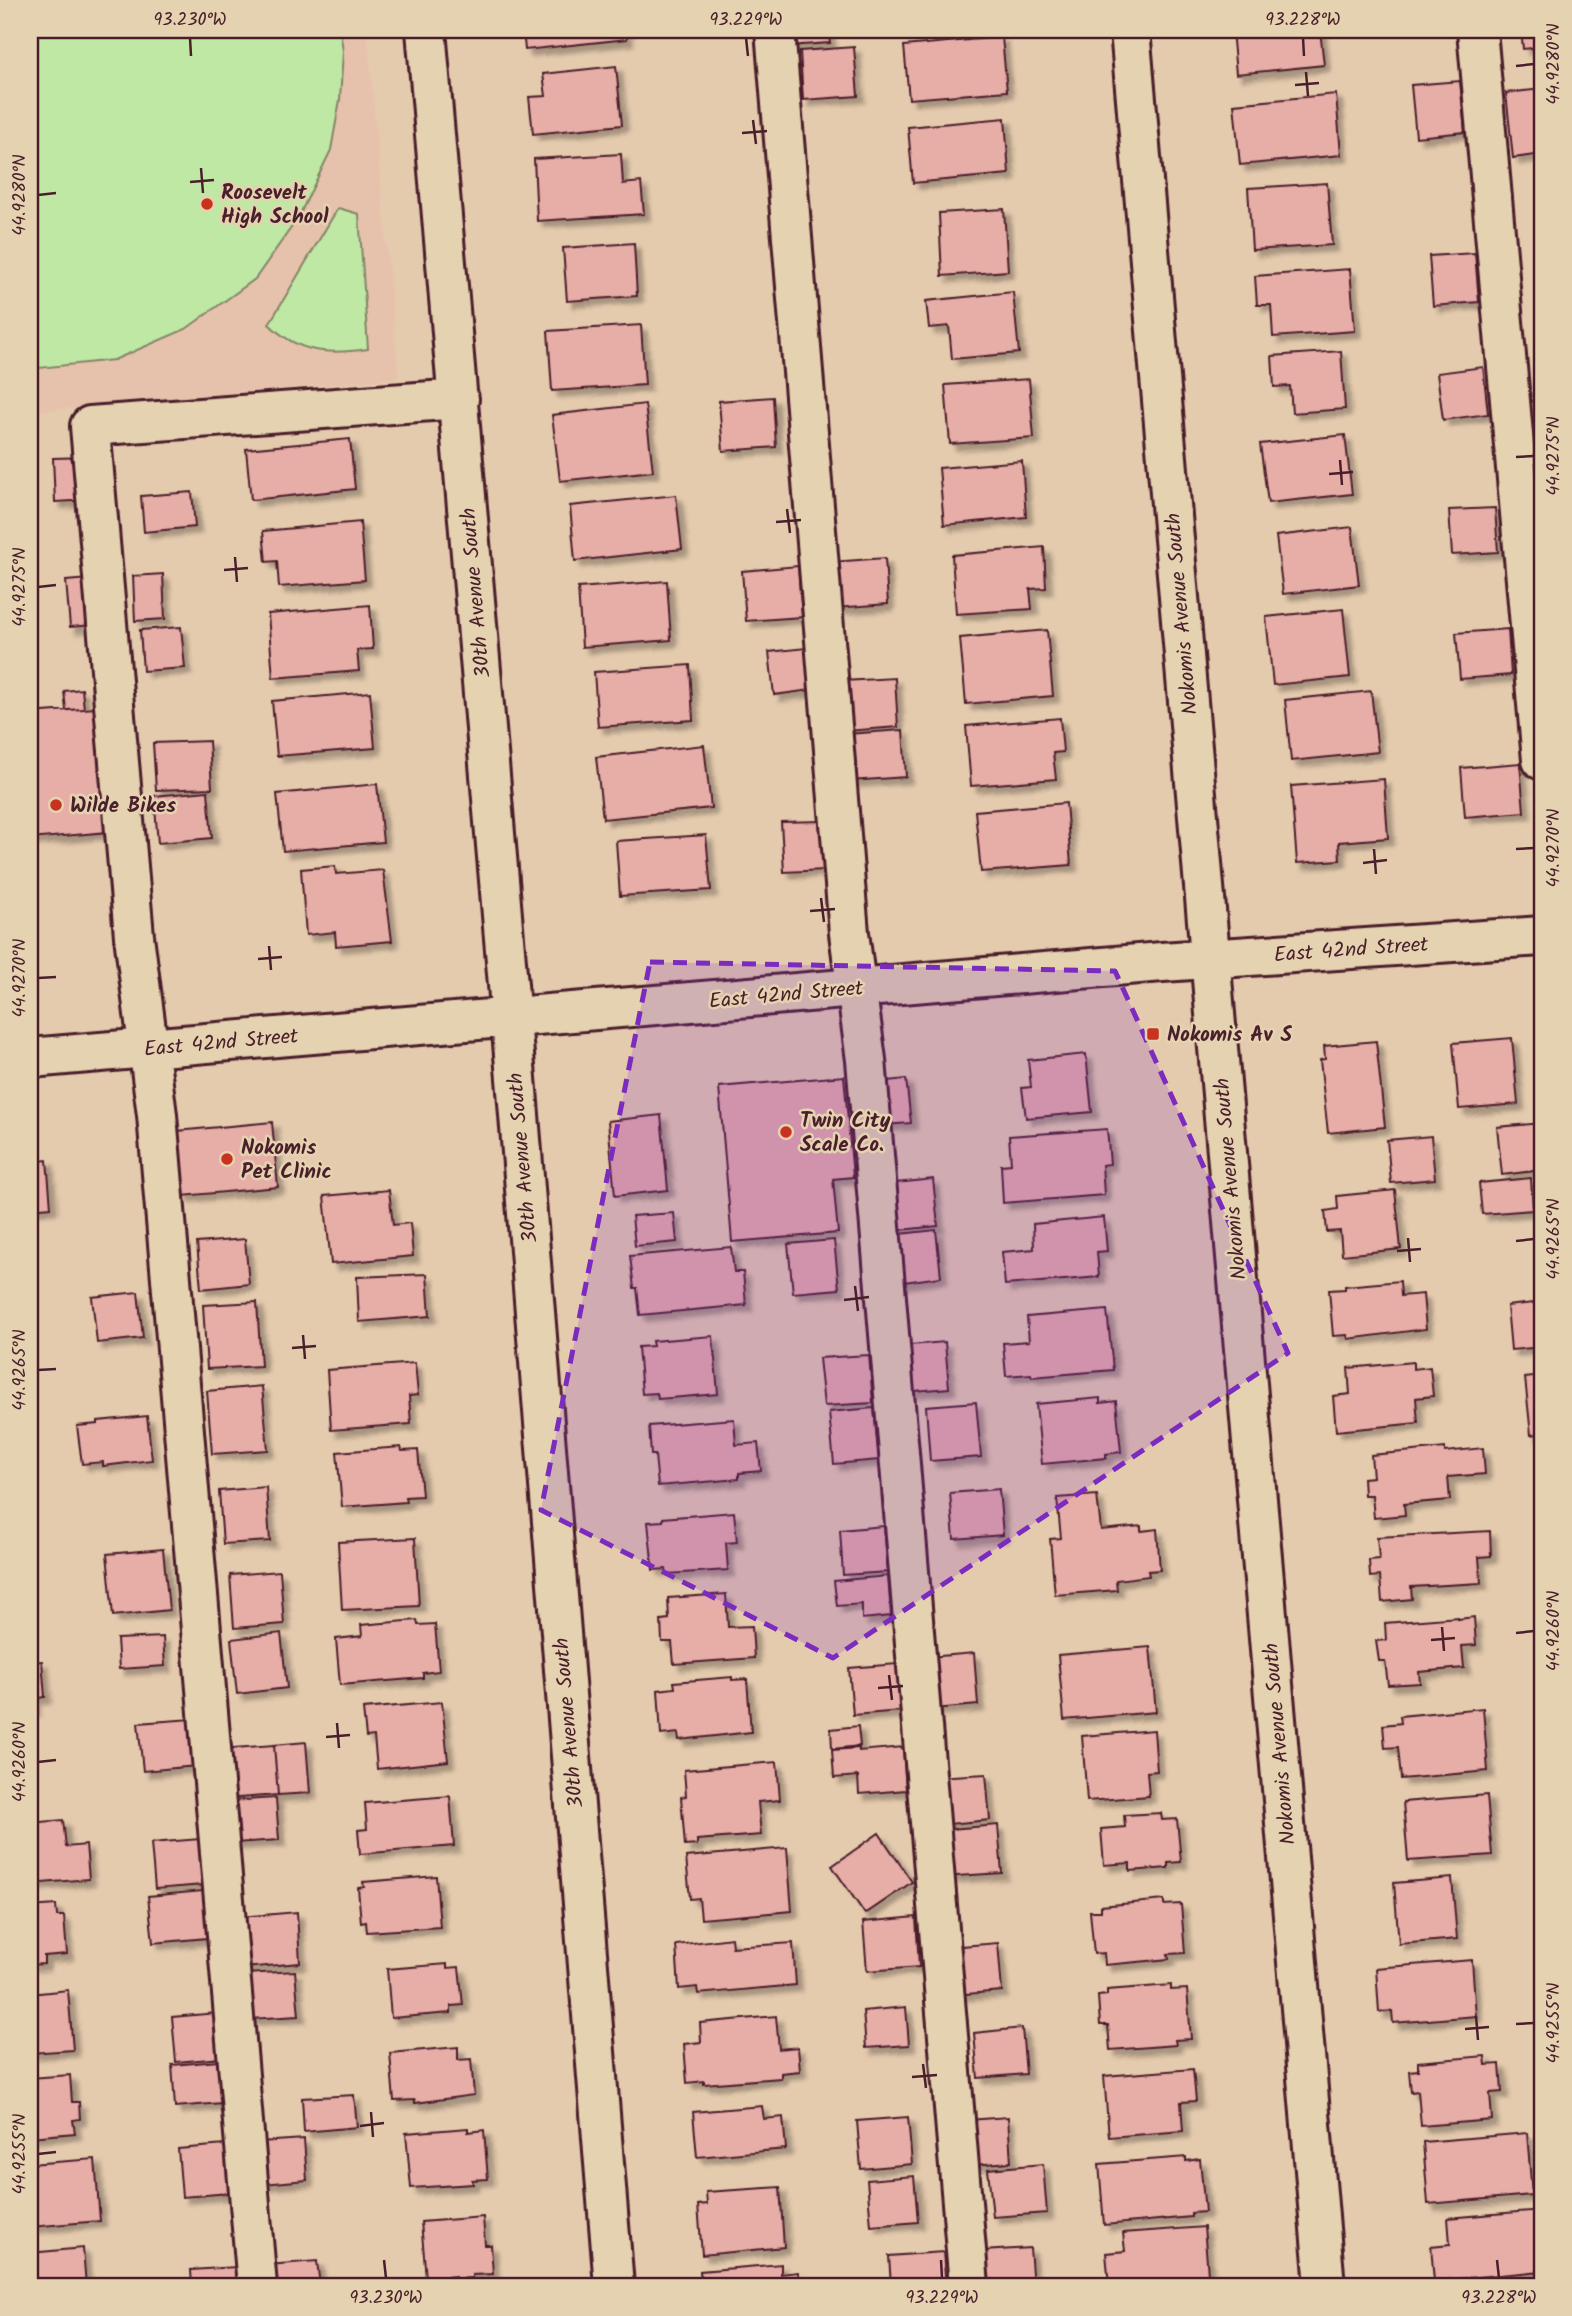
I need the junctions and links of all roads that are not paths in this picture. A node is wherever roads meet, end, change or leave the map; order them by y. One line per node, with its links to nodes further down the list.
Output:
1 (426, 30): 5 (street, 30th Avenue South)
2 (775, 30): 9 (street)
3 (1130, 30): 8 (street, Nokomis Avenue South)
4 (1477, 30): 6 (street)
5 (460, 399): 10 (street, 30th Avenue South); 11 (street)
6 (1542, 760)
7 (1542, 936): 8 (street, East 42nd Street)
8 (1212, 960): 9 (street, East 42nd Street); 16 (street, Nokomis Avenue South)
9 (857, 988): 10 (street, East 42nd Street); 15 (street)
10 (510, 1017): 11 (street, East 42nd Street); 14 (street, 30th Avenue South)
11 (148, 1049): 12 (street, East 42nd Street); 13 (street)
12 (30, 1058)
13 (257, 2286)
14 (614, 2286)
15 (969, 2286)
16 (1325, 2286)

